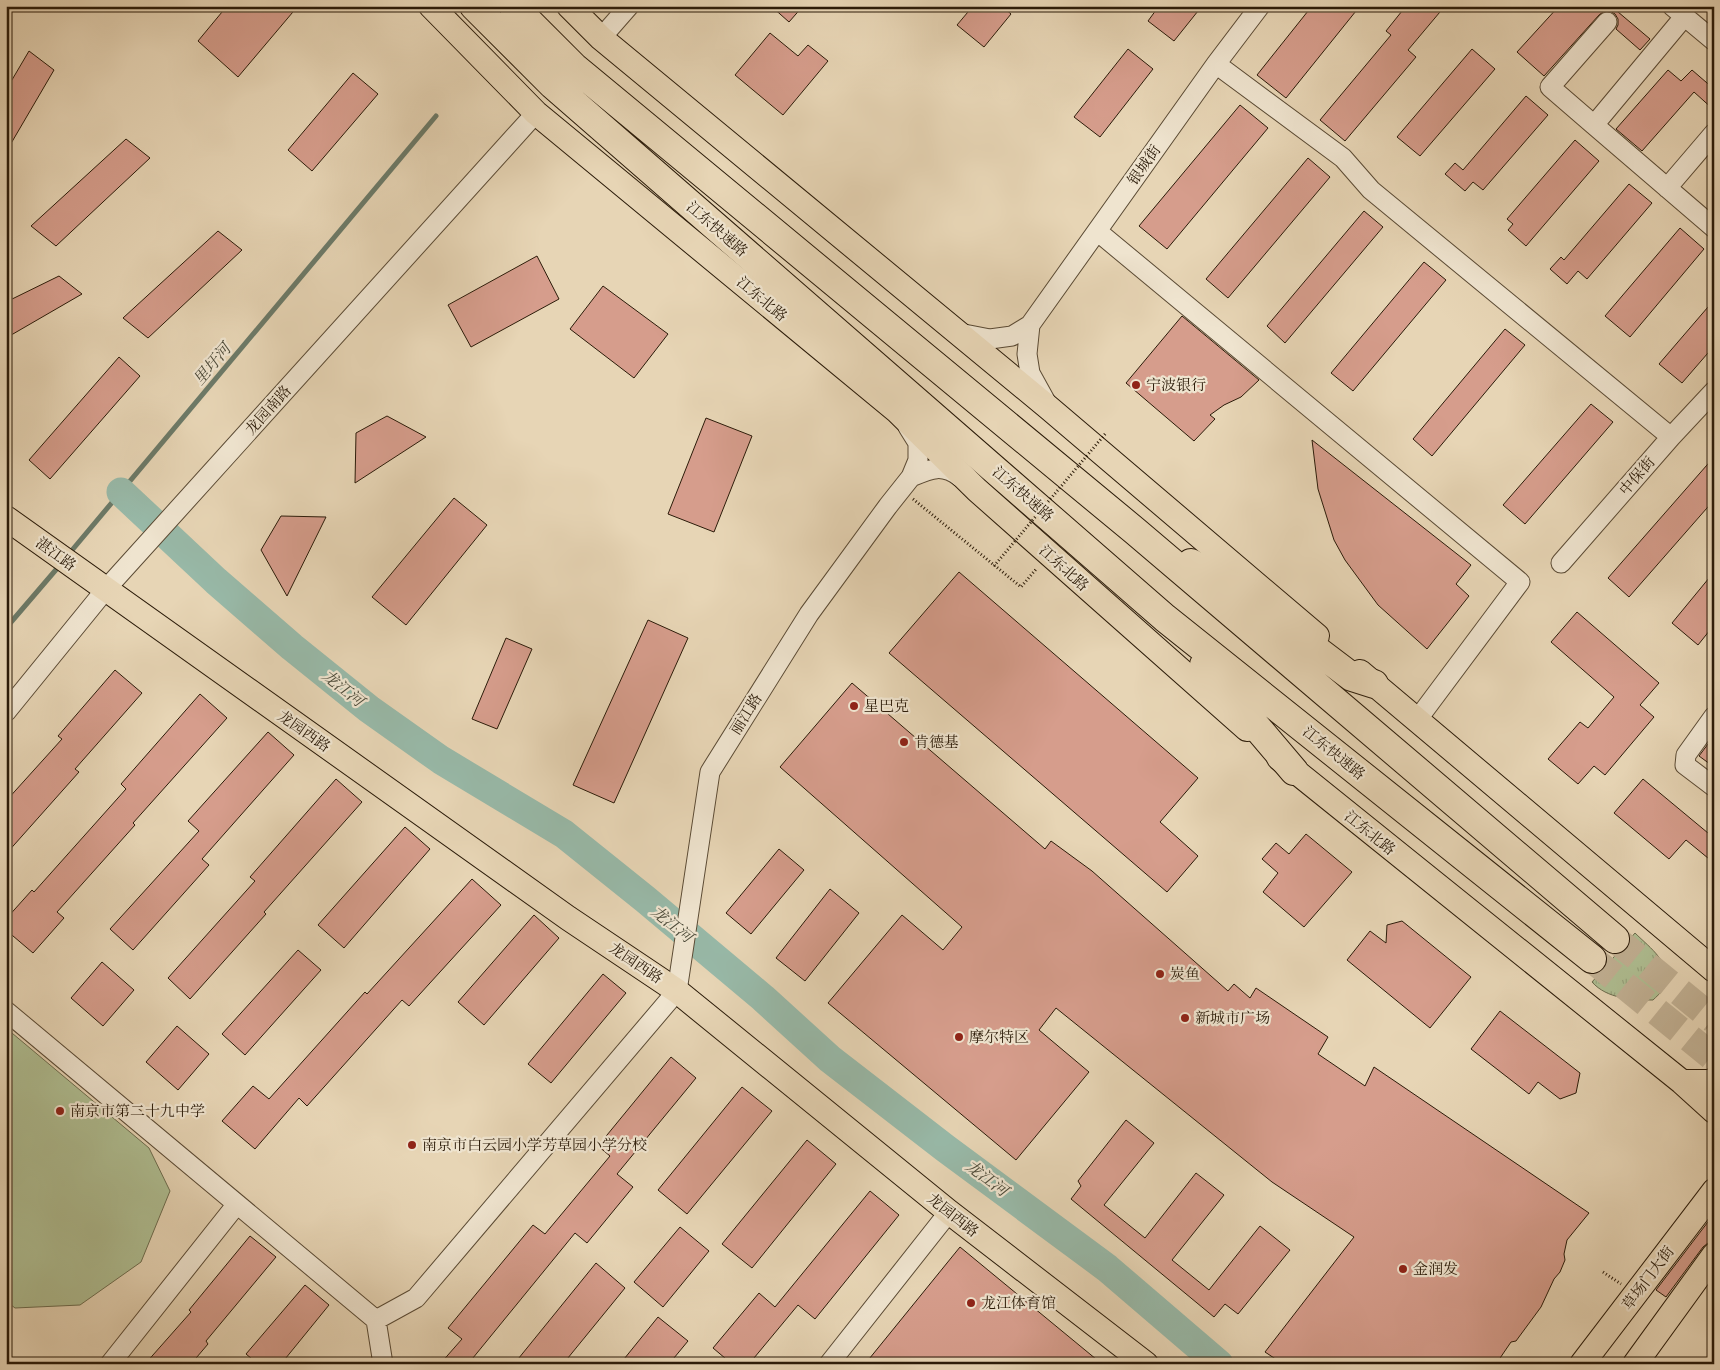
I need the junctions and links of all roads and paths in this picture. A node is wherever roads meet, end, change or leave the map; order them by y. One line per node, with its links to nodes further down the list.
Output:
1 (431, 6): 12 (main road, 江东北路)
2 (474, 6): 33 (highway, 江东快速路)
3 (513, 6): 28 (highway)
4 (568, 6): 9 (main road)
5 (629, 6): 9 (street)
6 (1260, 6): 11 (street, 银城街)
7 (1678, 12): 10 (street); 13 (street)
8 (1606, 22): 13 (street)
9 (602, 38): 19 (main road)
10 (1714, 41)
11 (1216, 64): 17 (street, 银城街); 24 (street)
12 (536, 113): 22 (main road, 江东北路); 32 (street, 龙园南路)
13 (1594, 125): 15 (street)
14 (1714, 133): 15 (street)
15 (1667, 188): 16 (street)
16 (1714, 228)
17 (1097, 231): 18 (street, 银城街); 37 (street)
18 (1030, 325): 19 (street, 银城街); 21 (street, 银城街)
19 (959, 333): 21 (main road)
20 (1714, 391): 24 (street, 中保街)
21 (1049, 408): 34 (main road)
22 (897, 411): 25 (street, 丽江路); 26 (main road, 江东北路)
23 (1106, 433): 31 (path, bridge)
24 (1671, 437): 30 (street, 中保街)
25 (906, 483): 26 (street); 31 (path); 43 (street, 丽江路)
26 (977, 490): 29 (main road, 江东北路)
27 (6, 518): 32 (main road, 湛江路)
28 (1135, 531): 34 (highway); 40 (highway)
29 (1049, 554): 31 (path); 38 (main road, 江东北路)
30 (1561, 563)
31 (994, 566)
32 (106, 590): 35 (street, 龙园南路); 43 (main road, 龙园西路)
33 (1165, 618): 38 (highway); 41 (highway, 江东快速路)
34 (1374, 684): 37 (main road)
35 (6, 712)
36 (1714, 716): 39 (street)
37 (1417, 720): 42 (main road)
38 (1294, 771): 46 (main road, 江东北路)
39 (1714, 787)
40 (1615, 939)
41 (1592, 959)
42 (1714, 970)
43 (677, 991): 50 (main road, 龙园西路); 52 (street)
44 (6, 1011): 49 (street)
45 (1714, 1080): 46 (main road)
46 (1682, 1082): 47 (main road, 江东北路)
47 (1714, 1111)
48 (1714, 1191): 57 (main road, 草场门大街)
49 (237, 1204): 52 (street); 53 (street)
50 (949, 1212): 55 (street); 56 (main road, 龙园西路)
51 (1714, 1255): 58 (main road)
52 (376, 1320): 54 (street)
53 (110, 1364)
54 (383, 1364)
55 (829, 1364)
56 (1146, 1364)
57 (1582, 1364)
58 (1635, 1364)

